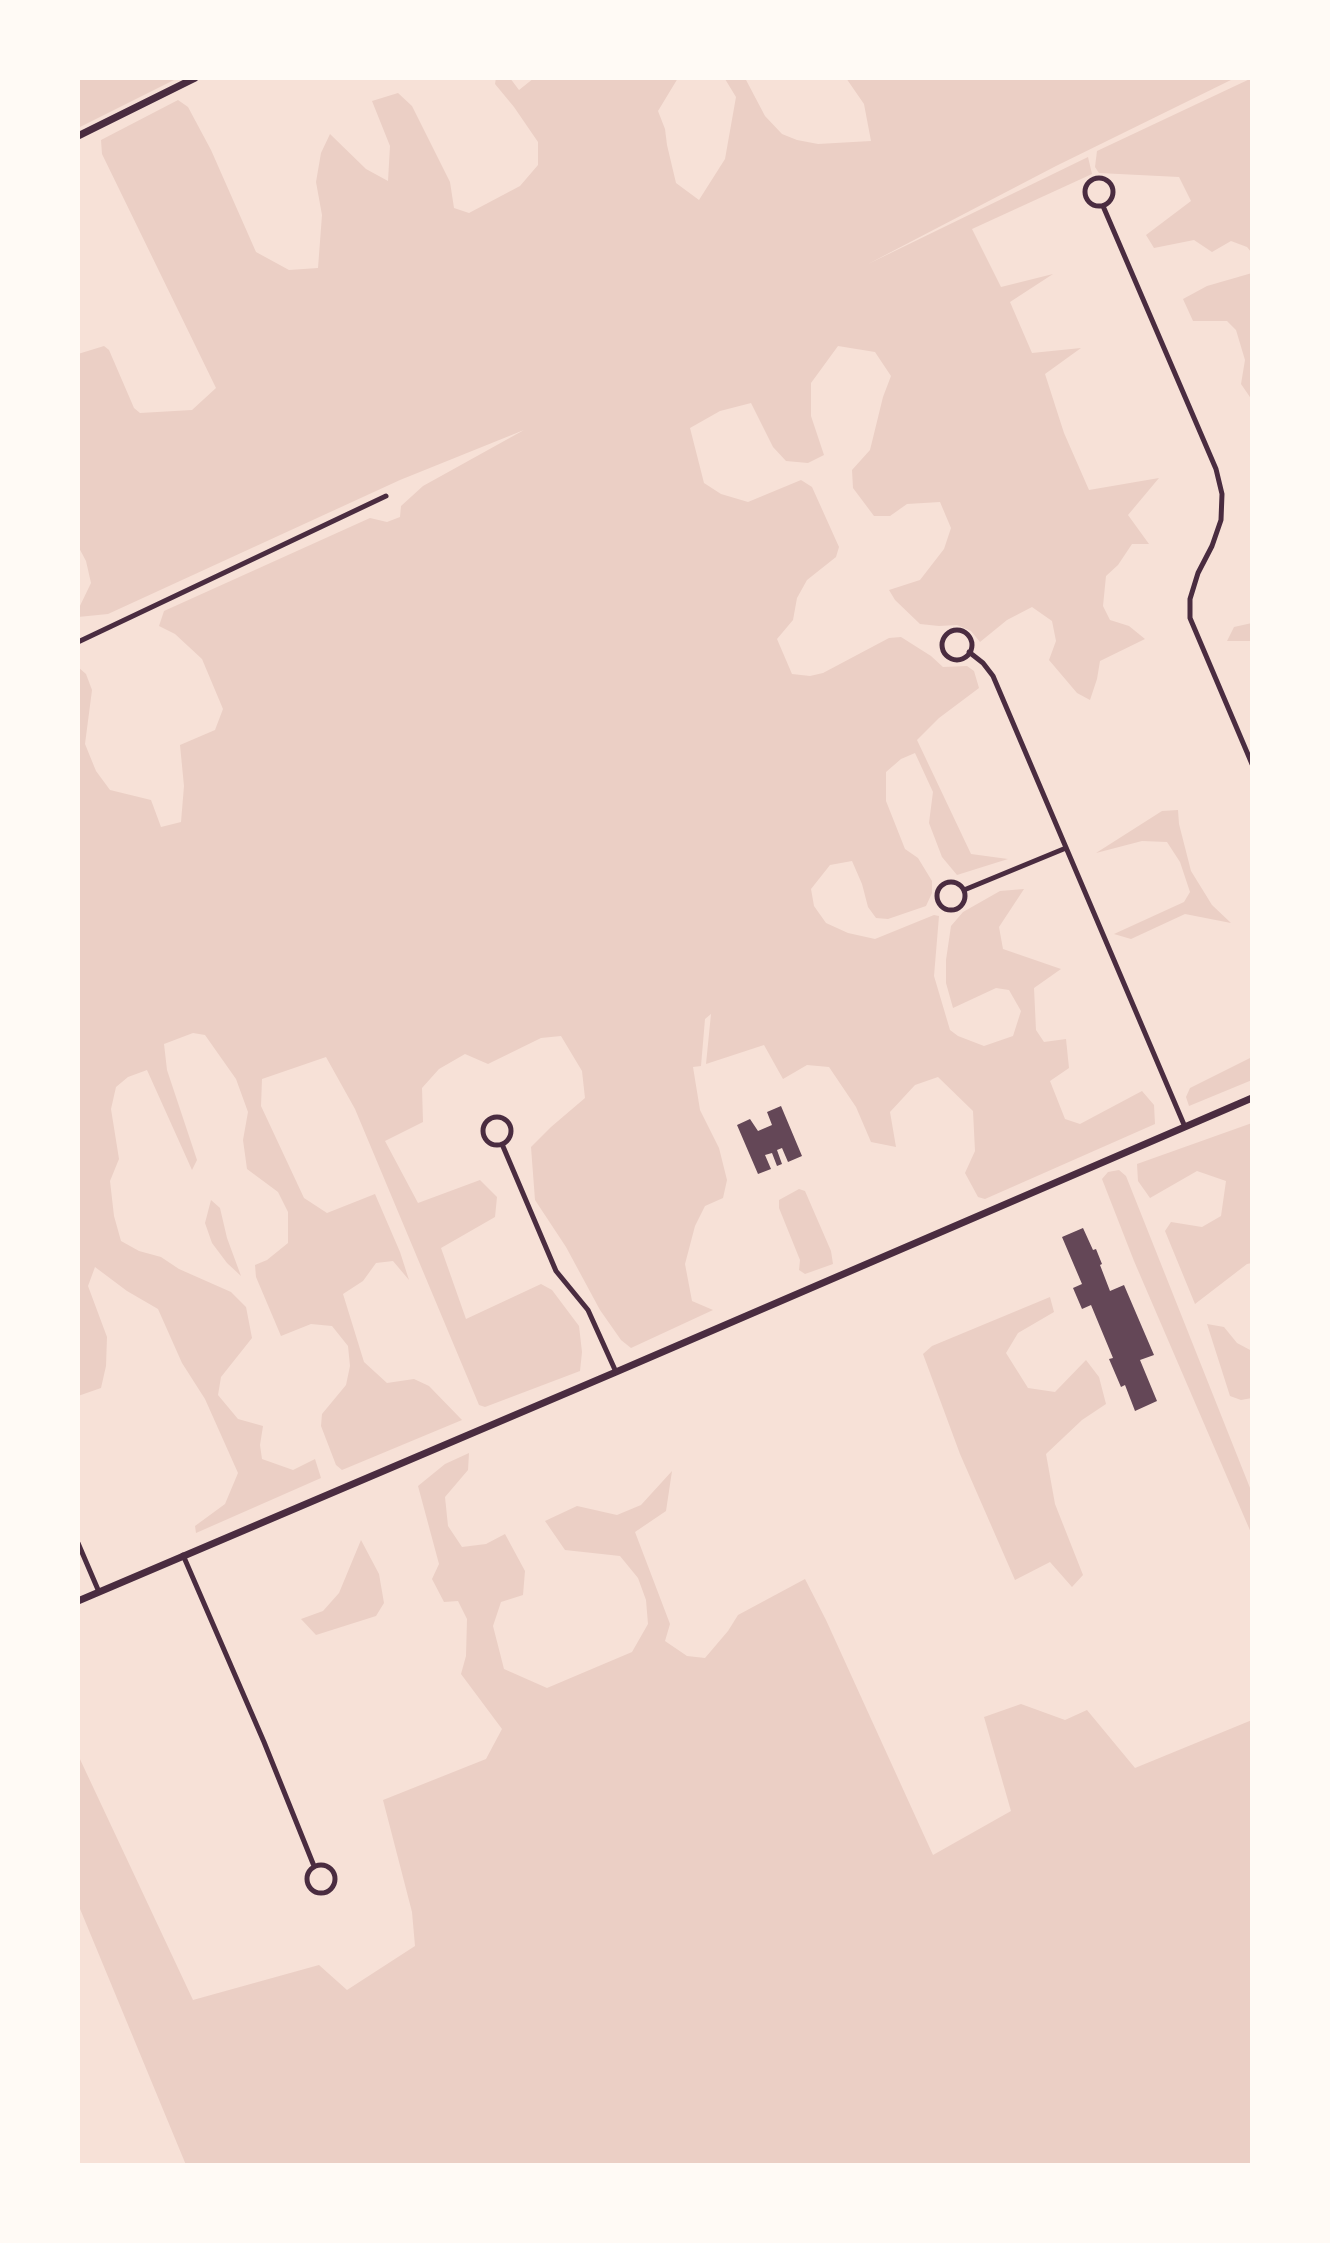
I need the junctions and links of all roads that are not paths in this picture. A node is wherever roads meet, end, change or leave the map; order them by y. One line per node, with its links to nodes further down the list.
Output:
1 (195, 78): 2 (street)
2 (78, 136)
3 (1104, 206): 3 (street); 7 (street)
4 (386, 496): 5 (street)
5 (78, 642)
6 (969, 652): 6 (street); 8 (street)
7 (1252, 764)
8 (1066, 848): 9 (street); 11 (street)
9 (964, 890): 9 (street)
10 (1252, 1098): 11 (street)
11 (1185, 1127): 13 (street)
12 (502, 1144): 12 (street); 13 (street)
13 (616, 1372): 15 (street)
14 (78, 1543): 16 (street)
15 (183, 1555): 16 (street); 18 (street)
16 (99, 1592): 17 (street)
17 (78, 1601)
18 (314, 1866): 18 (street)

